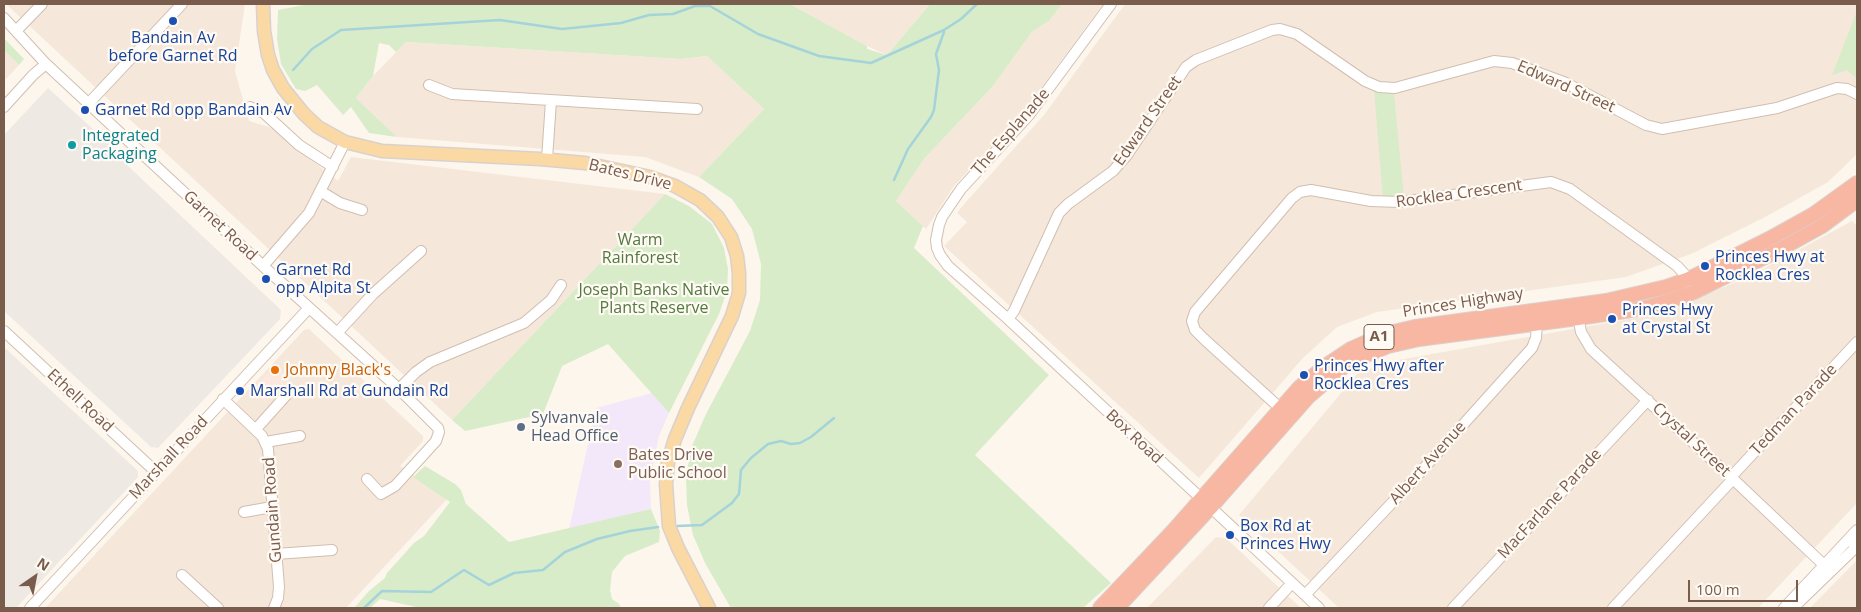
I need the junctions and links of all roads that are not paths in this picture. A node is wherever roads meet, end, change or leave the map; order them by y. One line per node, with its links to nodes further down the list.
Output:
1 (42, 4): 6 (street)
2 (182, 4): 11 (street)
3 (263, 4): 15 (main road, Bates Drive)
4 (1110, 4): 24 (street, The Esplanade)
5 (4, 18): 6 (street, Garnet Road)
6 (17, 30): 7 (street, Garnet Road)
7 (46, 64): 11 (street, Garnet Road); 12 (street)
8 (429, 85): 10 (street)
9 (1857, 94): 29 (street, Edward Street)
10 (551, 101): 14 (street); 16 (street)
11 (88, 104): 23 (street, Garnet Road)
12 (4, 107)
13 (250, 107): 17 (street)
14 (697, 109)
15 (345, 142): 16 (main road, Bates Drive); 17 (street)
16 (547, 159): 58 (main road, Bates Drive)
17 (333, 167): 19 (street)
18 (1857, 183): 26 (highway, Princes Highway / A1)
19 (320, 191): 21 (street); 23 (street)
20 (1857, 200): 26 (highway, Princes Highway / A1)
21 (362, 210)
22 (421, 251): 32 (street)
23 (263, 266): 27 (street, Garnet Road)
24 (948, 266): 29 (street, Box Road)
25 (561, 285): 34 (street)
26 (1692, 285): 28 (highway, Princes Highway / A1); 38 (street, Rocklea Crescent)
27 (309, 308): 32 (street, Garnet Road); 36 (street, Marshall Road)
28 (1577, 312): 30 (highway, Princes Highway / A1); 37 (street, Crystal Street); 38 (highway, Princes Highway / A1)
29 (1008, 319): 45 (street, Box Road)
30 (1537, 324): 45 (highway, Princes Highway / A1); 54 (street, Albert Avenue)
31 (4, 331): 42 (street, Ethell Road)
32 (337, 333): 34 (street, Garnet Road)
33 (1857, 342): 43 (street, Tedman Parade)
34 (399, 389): 44 (street, Garnet Road)
35 (290, 391): 39 (street)
36 (223, 400): 39 (street, Gundain Road); 42 (street, Marshall Road)
37 (1648, 400): 43 (street, Crystal Street); 63 (street, MacFarlane Parade)
38 (1280, 408): 45 (highway, Princes Highway / A1)
39 (256, 429): 41 (street, Gundain Road)
40 (300, 436): 41 (street)
41 (266, 442): 46 (street, Gundain Road)
42 (156, 472): 55 (street, Marshall Road)
43 (1732, 478): 51 (street, Crystal Street); 64 (street, Tedman Parade)
44 (367, 479)
45 (1206, 504): 53 (street, Box Road); 59 (highway, Princes Highway / A1); 60 (highway, Princes Highway / A1)
46 (272, 507): 47 (street); 50 (street, Gundain Road)
47 (244, 512)
48 (1855, 532): 51 (street); 66 (street)
49 (332, 550): 50 (street)
50 (276, 554): 57 (street, Gundain Road)
51 (1824, 565): 65 (street)
52 (182, 576): 56 (street)
53 (1292, 583): 54 (street, Box Road); 61 (street)
54 (1305, 595): 62 (street, Box Road)
55 (30, 608)
56 (218, 608)
57 (274, 608)
58 (709, 608)
59 (1100, 608)
60 (1117, 608)
61 (1269, 608)
62 (1319, 608)
63 (1453, 608)
64 (1613, 608)
65 (1784, 608)
66 (1794, 608)

